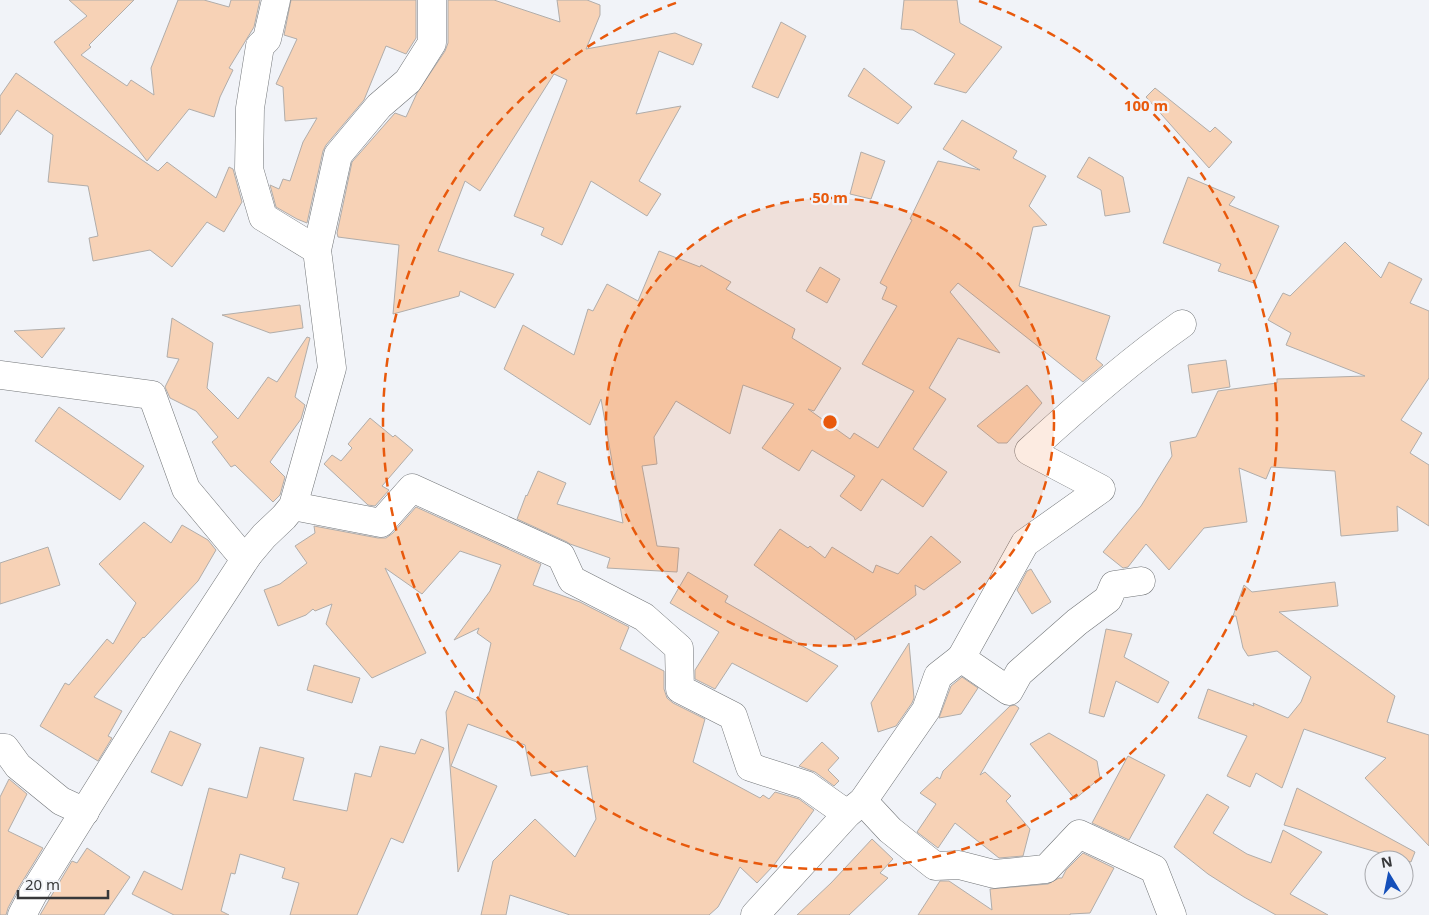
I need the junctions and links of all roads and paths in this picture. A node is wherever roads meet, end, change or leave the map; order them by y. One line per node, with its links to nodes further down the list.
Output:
1 (276, 0): 3 (street)
2 (432, 0): 3 (street)
3 (317, 250): 6 (street)
4 (1182, 324): 9 (street)
5 (0, 375): 7 (street)
6 (293, 506): 7 (street); 11 (street)
7 (248, 555): 12 (street)
8 (1141, 581): 9 (street)
9 (961, 658): 11 (street)
10 (0, 748): 12 (street)
11 (855, 808): 14 (street); 15 (street)
12 (85, 812): 13 (street)
13 (22, 915)
14 (755, 915)
15 (1172, 915)

